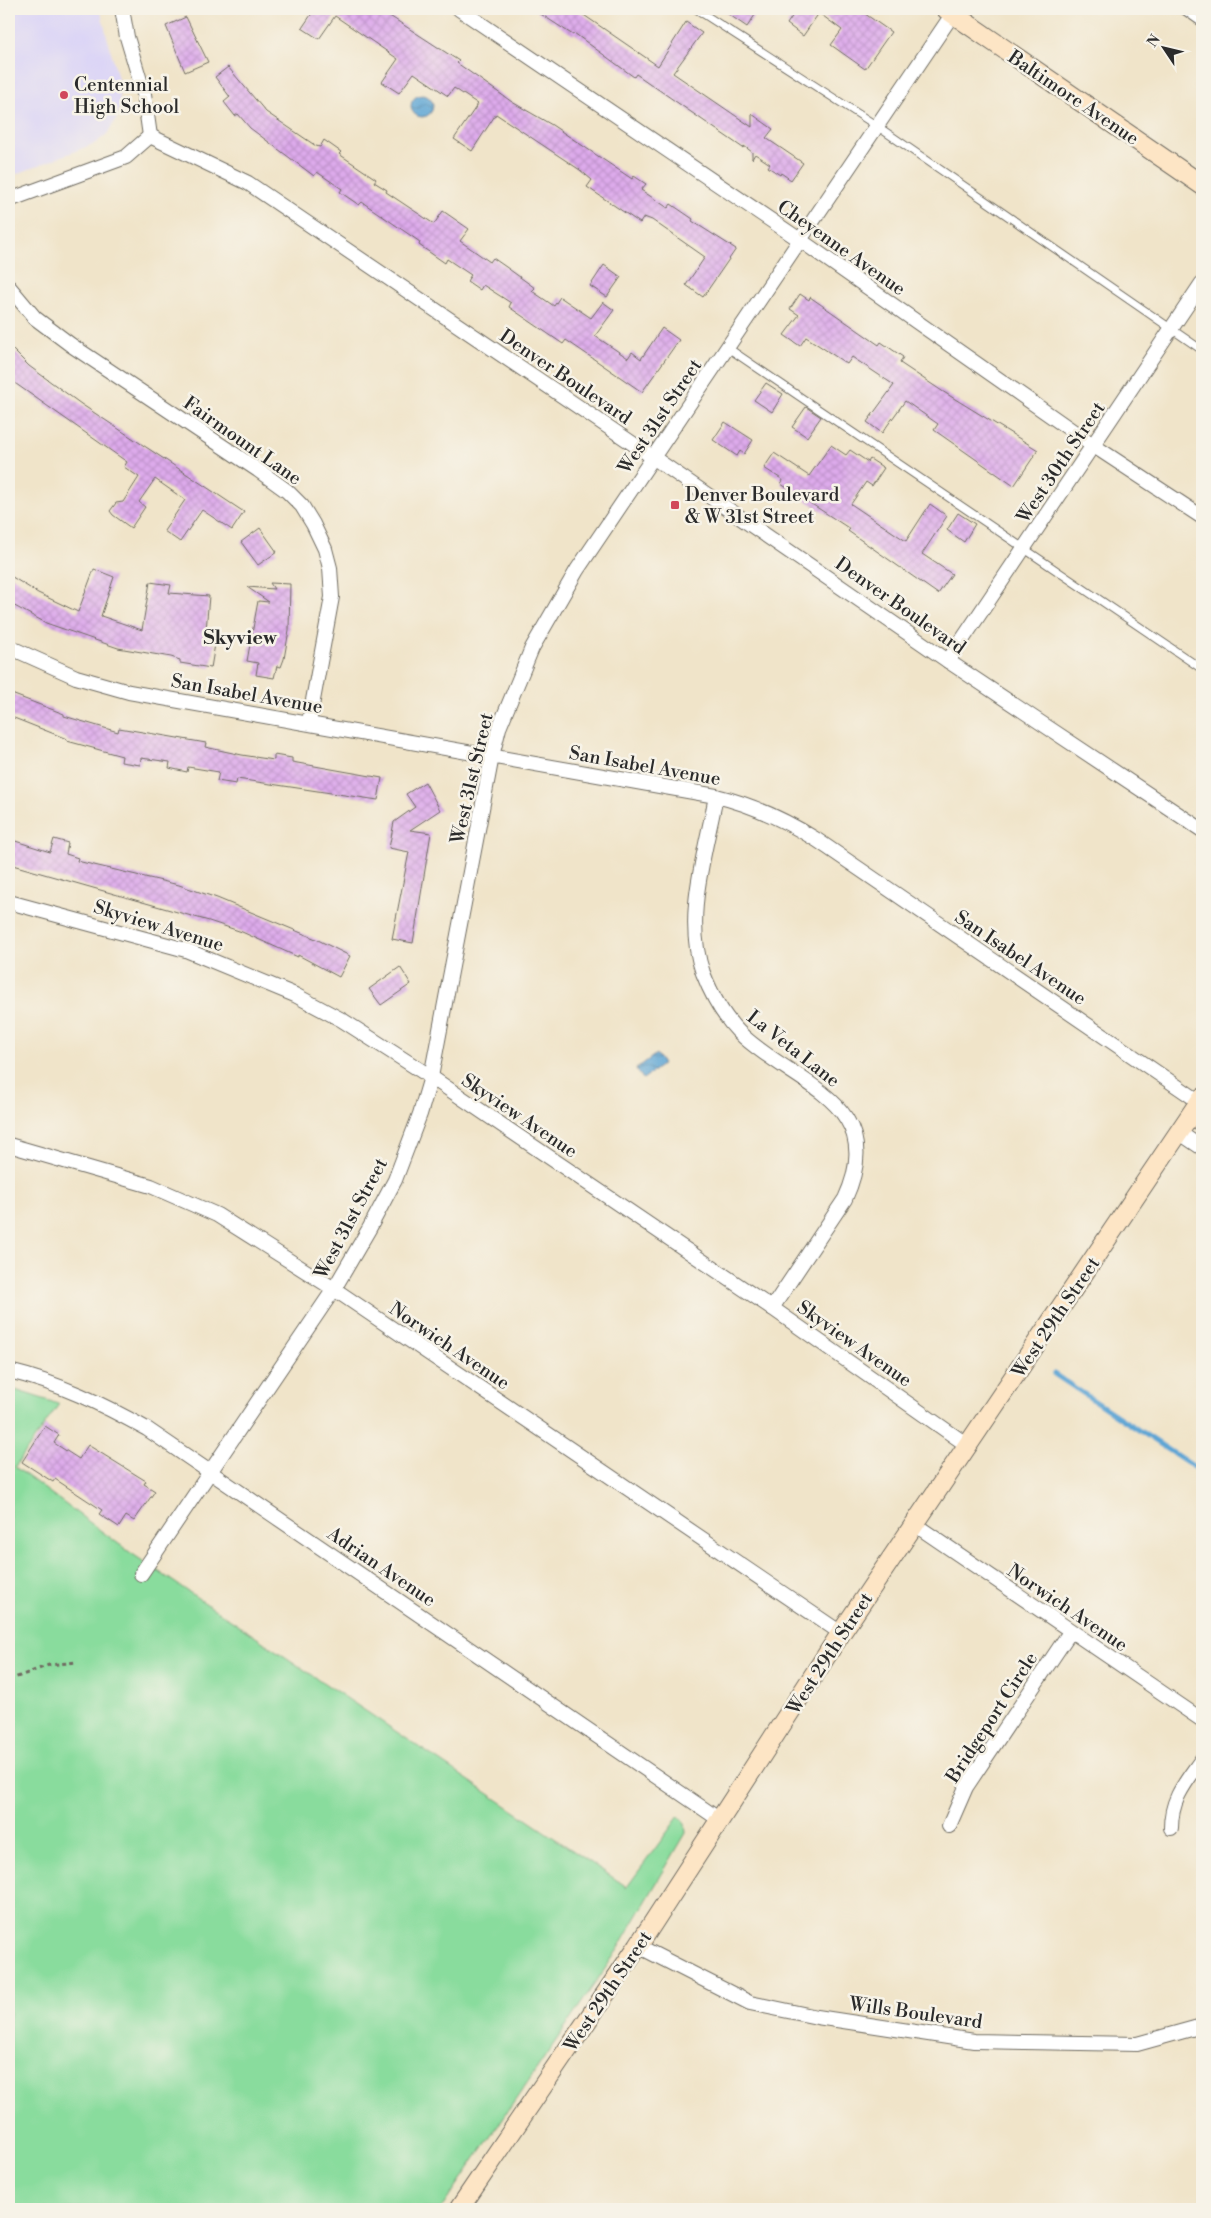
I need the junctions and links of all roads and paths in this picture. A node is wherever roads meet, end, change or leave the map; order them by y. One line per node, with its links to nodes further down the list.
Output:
1 (122, 9): 8 (street)
2 (459, 9): 11 (street, Cheyenne Avenue)
3 (696, 9): 7 (lane)
4 (1182, 9): 6 (lane)
5 (952, 10): 7 (street, West 31st Street); 9 (street, Baltimore Avenue)
6 (1202, 23)
7 (877, 126): 11 (street, West 31st Street); 14 (lane)
8 (150, 136): 10 (street); 18 (street, Denver Boulevard)
9 (1202, 184)
10 (9, 200)
11 (800, 240): 15 (street, West 31st Street); 17 (street, Cheyenne Avenue)
12 (1202, 283): 14 (street, West 30th Street)
13 (9, 287): 24 (street, Fairmount Lane)
14 (1171, 329): 16 (lane); 17 (street, West 30th Street)
15 (728, 348): 18 (street, West 31st Street); 20 (lane)
16 (1202, 350)
17 (1094, 446): 19 (street, Cheyenne Avenue); 20 (street, West 30th Street)
18 (654, 458): 22 (street, Denver Boulevard); 25 (street, West 31st Street)
19 (1202, 517)
20 (1023, 550): 22 (street, West 30th Street); 23 (lane)
21 (9, 647): 24 (street, San Isabel Avenue)
22 (948, 661): 27 (street, Denver Boulevard)
23 (1202, 669)
24 (309, 722): 25 (street, San Isabel Avenue)
25 (492, 756): 26 (street, San Isabel Avenue); 29 (street, West 31st Street)
26 (716, 796): 30 (street, San Isabel Avenue); 35 (street, La Veta Lane)
27 (1202, 830)
28 (9, 902): 29 (street, Skyview Avenue)
29 (431, 1077): 34 (street, West 31st Street); 35 (street, Skyview Avenue)
30 (1201, 1100): 31 (street, West 29th Street)
31 (1180, 1133): 33 (street); 37 (street, West 29th Street)
32 (9, 1145): 34 (street, Norwich Avenue)
33 (1202, 1148)
34 (334, 1289): 38 (street, West 31st Street); 42 (street, Norwich Avenue)
35 (772, 1308): 37 (street, Skyview Avenue)
36 (9, 1371): 38 (street, Adrian Avenue)
37 (967, 1445): 39 (street, West 29th Street)
38 (209, 1471): 40 (street, West 31st Street); 47 (street, Adrian Avenue)
39 (914, 1524): 41 (street, Norwich Avenue); 42 (street, West 29th Street)
40 (141, 1574)
41 (1070, 1632): 45 (street, Norwich Avenue); 48 (street, Bridgeport Circle)
42 (841, 1633): 47 (street, West 29th Street)
43 (77, 1662): 44 (path)
44 (9, 1680)
45 (1202, 1720)
46 (1202, 1759): 49 (street)
47 (720, 1820): 50 (street, West 29th Street)
48 (949, 1826)
49 (1171, 1828)
50 (638, 1946): 51 (street, Wills Boulevard); 52 (street, West 29th Street)
51 (1202, 2026)
52 (459, 2209)

